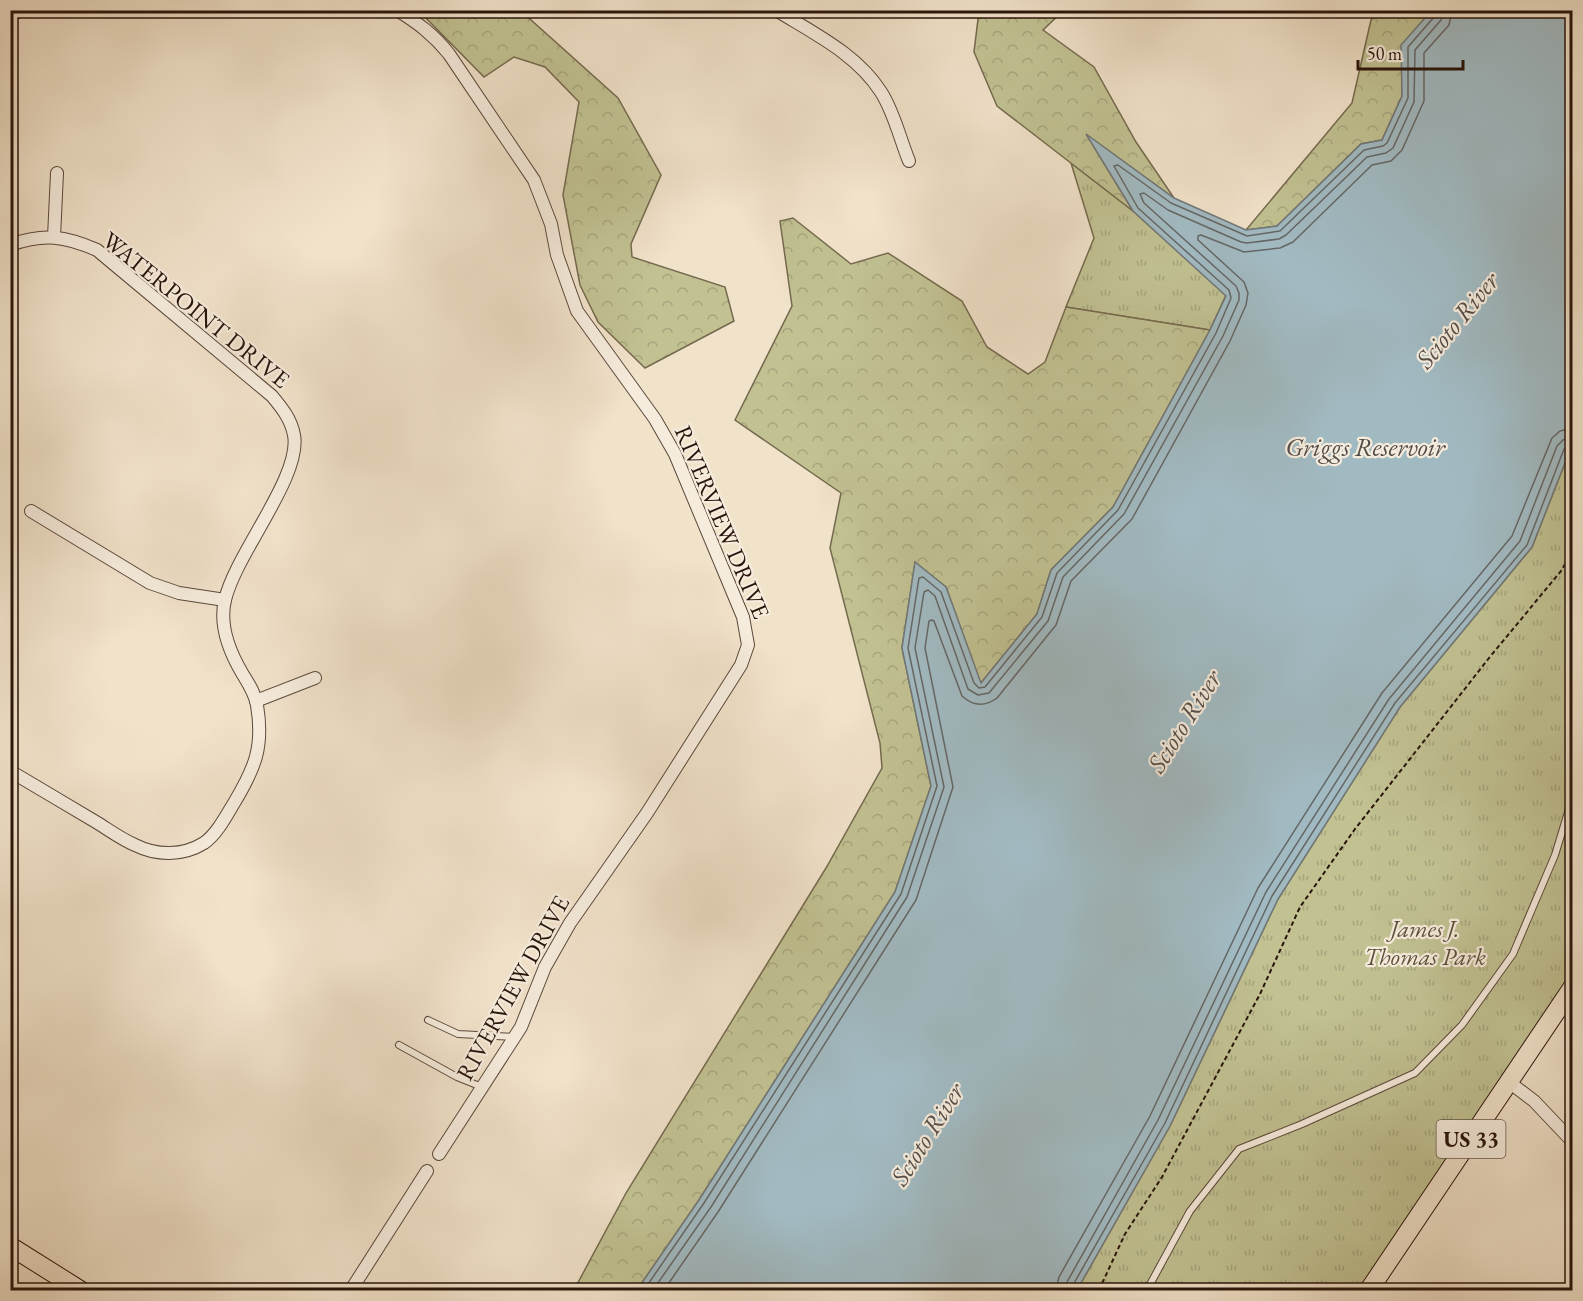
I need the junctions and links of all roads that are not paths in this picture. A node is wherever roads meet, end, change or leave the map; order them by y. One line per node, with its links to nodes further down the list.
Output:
1 (14, 10): 4 (main road)
2 (397, 10): 19 (street, RIVERVIEW DRIVE)
3 (776, 10): 5 (street)
4 (10, 14)
5 (909, 161)
6 (57, 173): 7 (street)
7 (54, 237): 8 (street, WATERPOINT DRIVE); 10 (street, WATERPOINT DRIVE)
8 (10, 245)
9 (31, 511): 10 (street)
10 (225, 600): 12 (street)
11 (315, 678): 12 (street)
12 (256, 701): 13 (street)
13 (10, 771)
14 (1572, 799): 15 (lane)
15 (1564, 828): 16 (lane); 29 (lane)
16 (1572, 836)
17 (1572, 988): 21 (main road, US 33)
18 (428, 1020): 19 (lane)
19 (514, 1037): 22 (street, RIVERVIEW DRIVE)
20 (399, 1045): 22 (lane)
21 (1509, 1082): 23 (street); 30 (main road, US 33)
22 (482, 1088): 24 (street, RIVERVIEW DRIVE)
23 (1572, 1141)
24 (439, 1154)
25 (427, 1171): 28 (street)
26 (10, 1246): 27 (main road)
27 (80, 1290)
28 (351, 1290)
29 (1147, 1290)
30 (1369, 1290)

